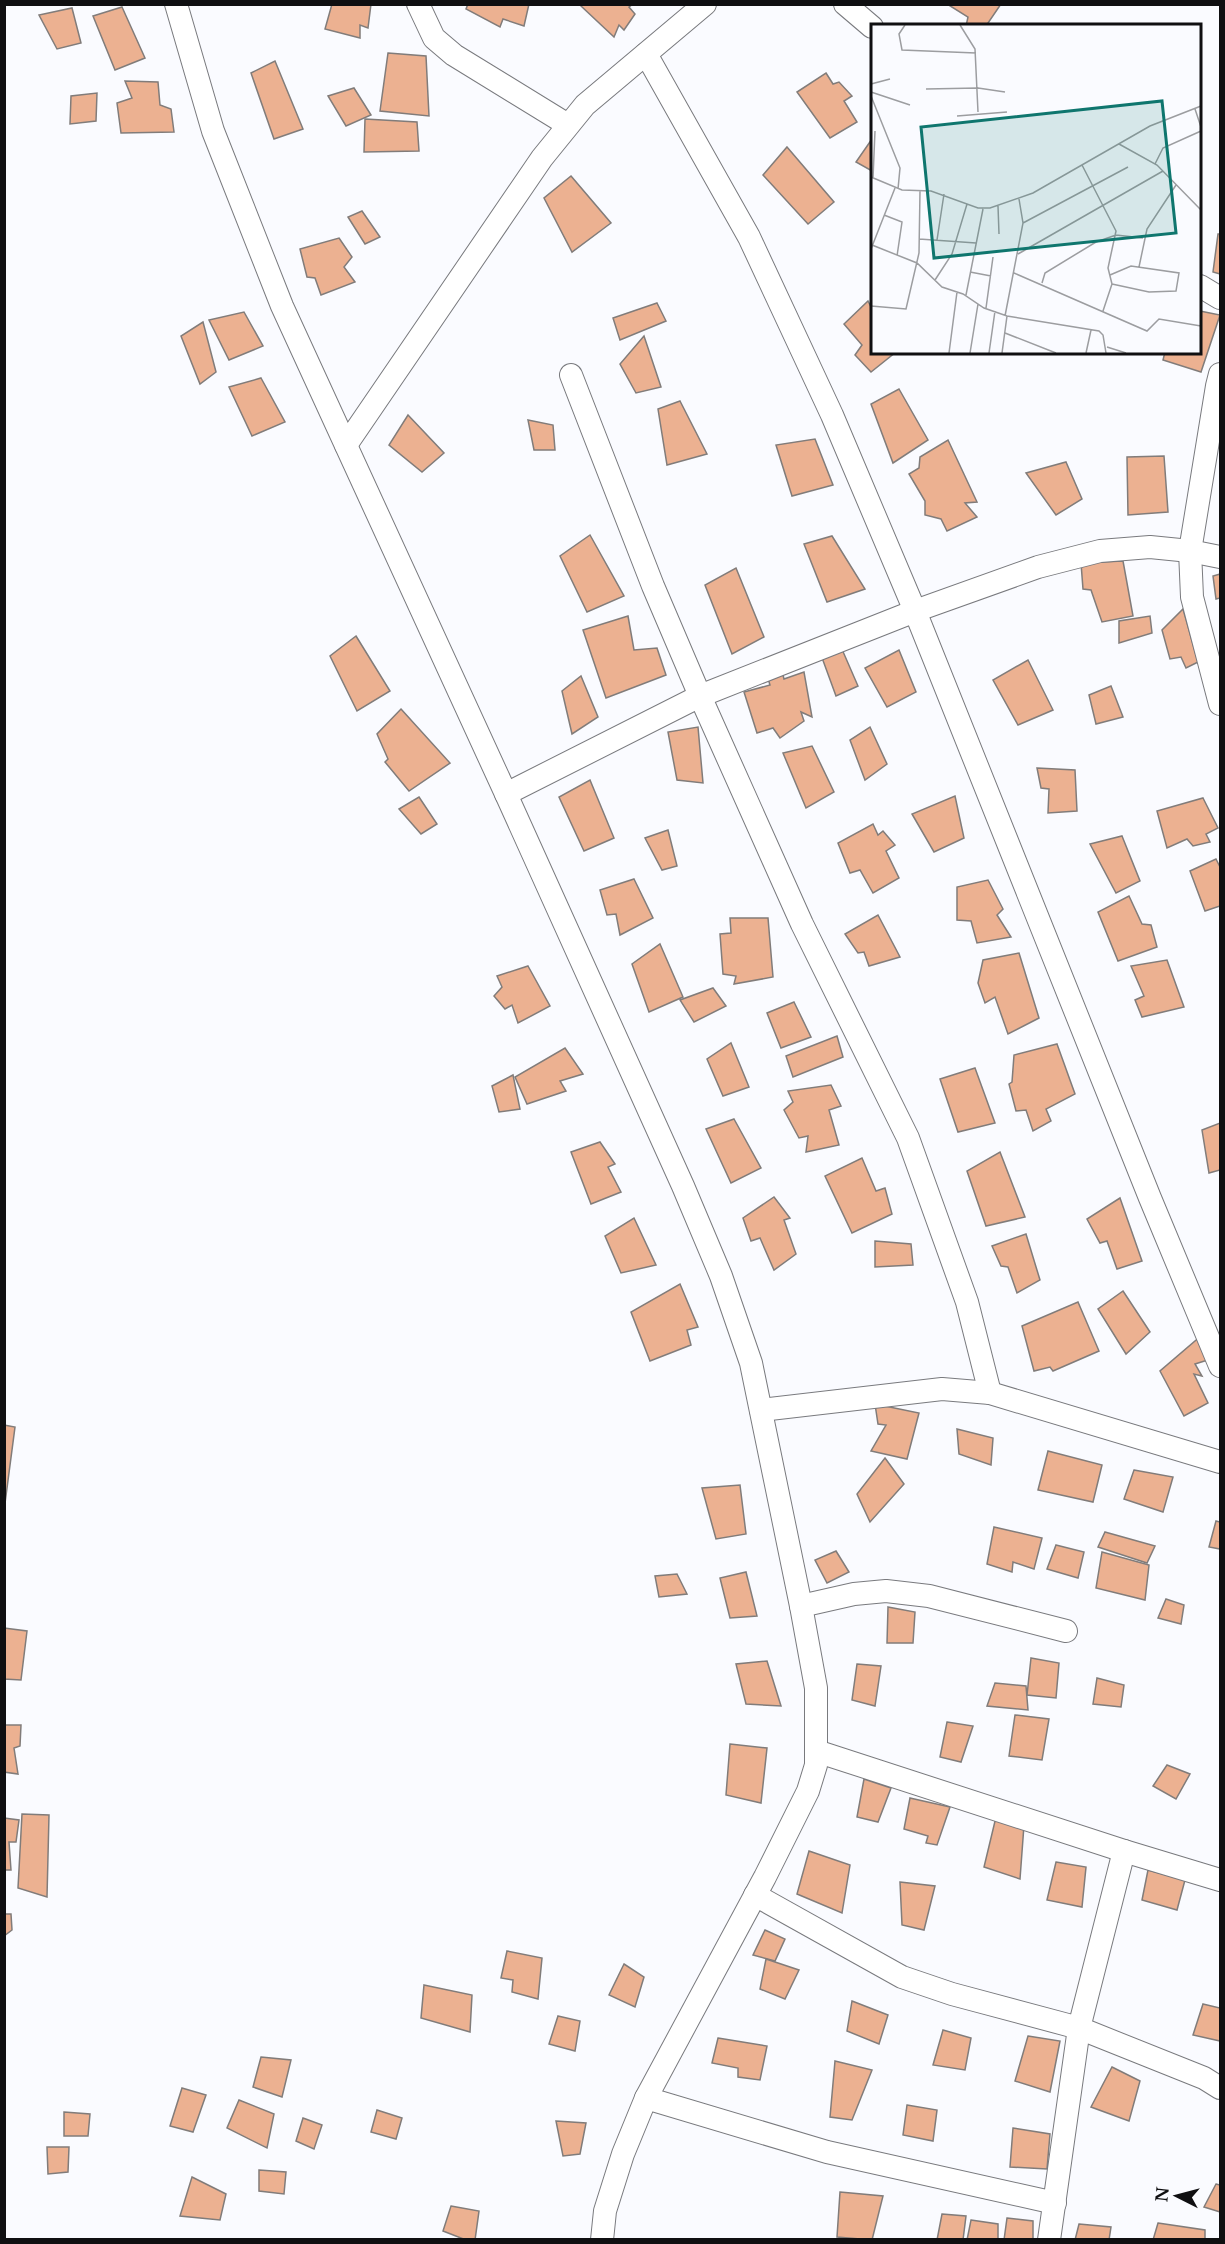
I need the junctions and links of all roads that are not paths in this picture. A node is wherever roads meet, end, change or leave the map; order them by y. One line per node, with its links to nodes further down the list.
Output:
1 (176, 4): 12 (street)
2 (418, 4): 7 (street)
3 (705, 4): 6 (street)
4 (845, 4): 5 (street)
5 (871, 25)
6 (646, 54): 7 (street); 15 (street)
7 (568, 125): 12 (street)
8 (1201, 287): 9 (street)
9 (1221, 298)
10 (1221, 374): 13 (street)
11 (571, 375): 16 (street)
12 (346, 445): 18 (street)
13 (1190, 551): 14 (street); 15 (street); 17 (street)
14 (1221, 557)
15 (915, 611): 16 (street); 19 (street)
16 (700, 696): 18 (street); 20 (street)
17 (1221, 704)
18 (506, 794): 21 (street)
19 (1221, 1366)
20 (990, 1393): 21 (street); 22 (street)
21 (760, 1410): 23 (street)
22 (1221, 1462)
23 (801, 1606): 24 (street); 25 (street)
24 (1066, 1630)
25 (816, 1751): 26 (street); 28 (street)
26 (1124, 1851): 27 (street); 29 (street)
27 (1221, 1880)
28 (755, 1895): 29 (street); 31 (street)
29 (1079, 2028): 30 (street); 32 (street)
30 (1221, 2088)
31 (646, 2098): 32 (street); 33 (street)
32 (1054, 2203): 34 (street)
33 (602, 2240)
34 (1049, 2240)

